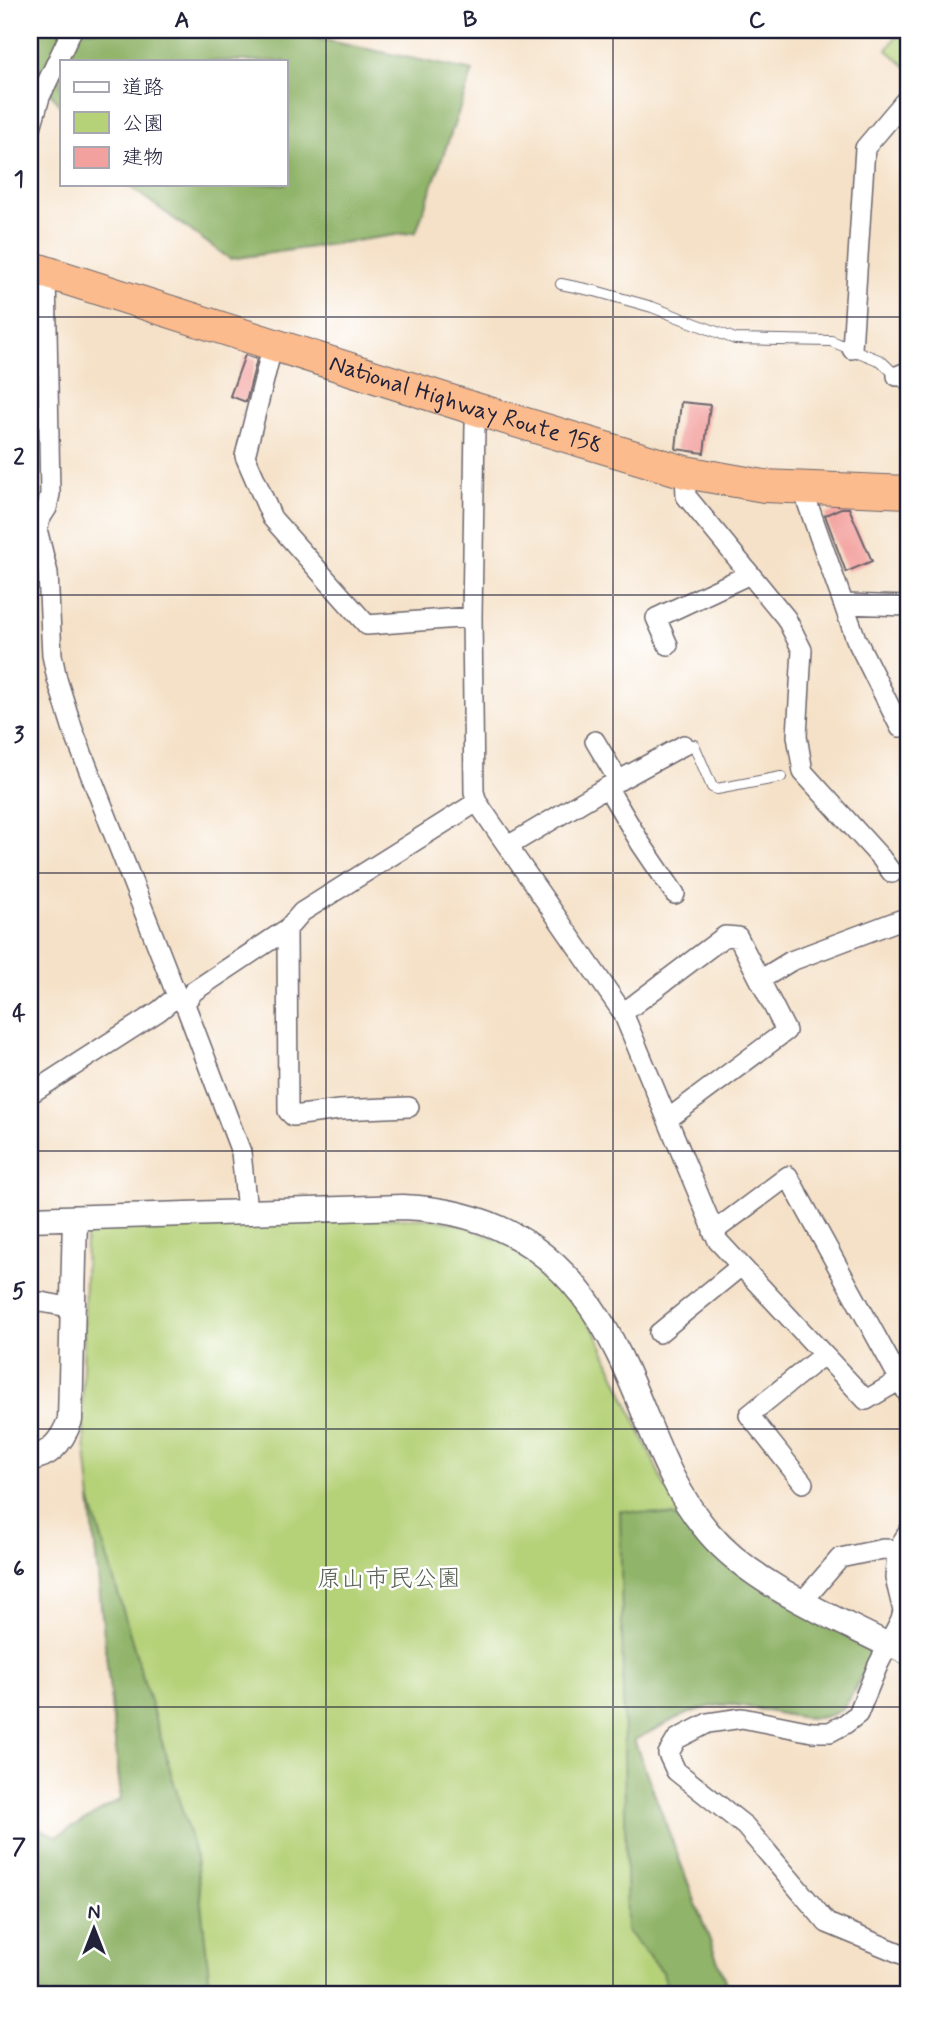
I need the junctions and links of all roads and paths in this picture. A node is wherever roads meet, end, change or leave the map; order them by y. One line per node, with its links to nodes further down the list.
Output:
1 (72, 30): 2 (street)
2 (35, 92): 4 (street)
3 (909, 96): 8 (street)
4 (30, 131)
5 (38, 270): 7 (highway, National Highway Route 158); 14 (street)
6 (562, 285): 8 (lane)
7 (273, 344): 10 (highway, National Highway Route 158); 18 (street)
8 (852, 349): 9 (lane)
9 (905, 379)
10 (479, 410): 11 (highway, National Highway Route 158); 18 (street)
11 (685, 472): 12 (highway, National Highway Route 158); 15 (street)
12 (802, 488): 13 (highway, National Highway Route 158); 16 (street)
13 (909, 492)
14 (33, 519): 32 (street)
15 (750, 574): 19 (street); 27 (street)
16 (844, 604): 17 (street); 20 (street)
17 (909, 606)
18 (472, 617): 25 (street)
19 (668, 645)
20 (909, 726)
21 (595, 741): 24 (street)
22 (684, 745): 23 (lane); 24 (street)
23 (781, 776)
24 (614, 783): 26 (street); 28 (street)
25 (477, 802): 26 (street); 30 (street)
26 (508, 846): 33 (street)
27 (892, 873)
28 (675, 894)
29 (900, 920): 31 (street)
30 (287, 929): 32 (street); 35 (street)
31 (760, 980): 33 (street); 36 (street)
32 (181, 1000): 34 (street); 37 (street)
33 (623, 1013): 36 (street)
34 (30, 1094)
35 (409, 1107)
36 (668, 1119): 40 (street)
37 (247, 1211): 38 (street); 51 (street)
38 (75, 1218): 39 (street); 43 (street)
39 (30, 1219)
40 (713, 1232): 41 (street); 46 (street)
41 (741, 1266): 44 (street); 45 (street)
42 (30, 1300): 43 (street)
43 (74, 1308): 47 (street)
44 (659, 1333)
45 (823, 1355): 46 (street); 48 (street)
46 (905, 1388)
47 (30, 1458)
48 (803, 1483)
49 (909, 1531): 50 (street)
50 (897, 1550): 51 (street); 52 (street)
51 (803, 1601): 52 (street)
52 (899, 1650): 53 (street)
53 (909, 1957)

